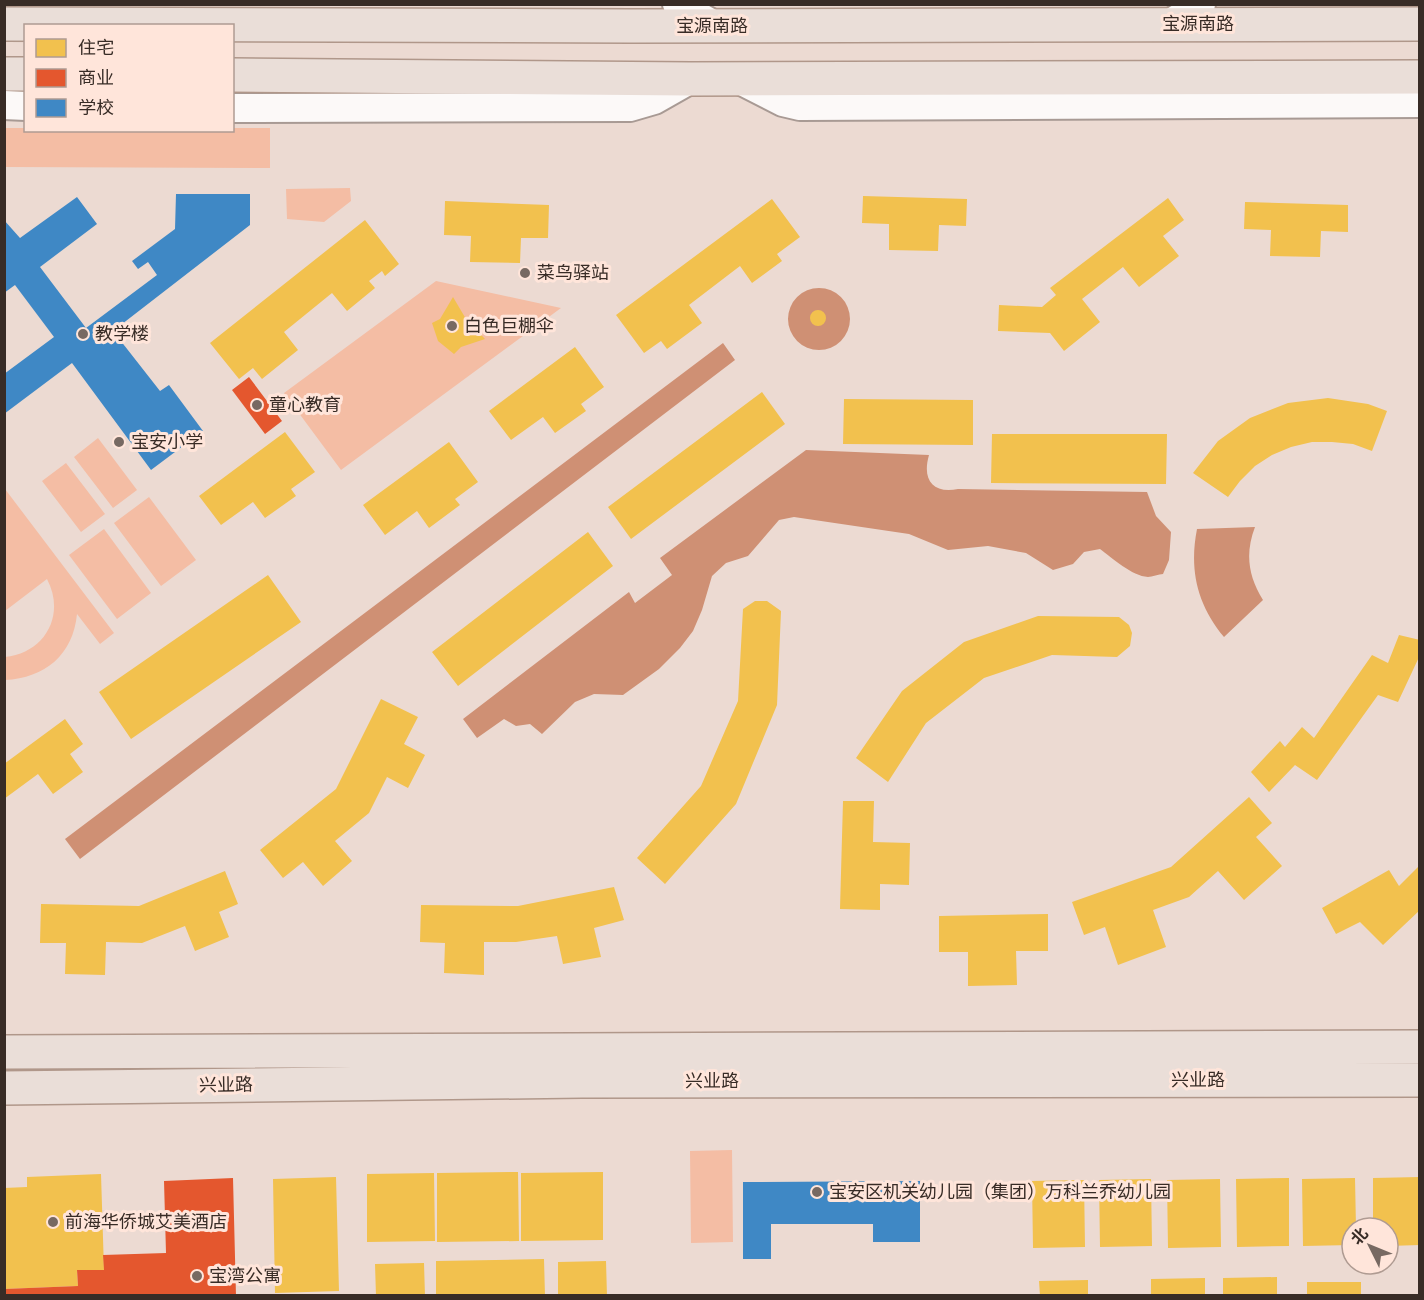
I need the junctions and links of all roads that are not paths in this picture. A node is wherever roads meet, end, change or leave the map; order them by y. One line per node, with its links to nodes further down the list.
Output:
1 (677, 4): 11 (street)
2 (765, 4): 11 (main road)
3 (882, 4): 12 (main road)
4 (1201, 4): 5 (street)
5 (1169, 14): 8 (main road, 宝源南路); 12 (main road, 宝源南路)
6 (4, 24): 7 (main road, 宝源南路)
7 (24, 24)
8 (1419, 24)
9 (234, 25): 10 (main road, 宝源南路)
10 (299, 25): 11 (main road, 宝源南路); 16 (main road)
11 (718, 26): 12 (main road, 宝源南路)
12 (939, 26)
13 (4, 74): 14 (main road)
14 (24, 74)
15 (234, 75): 16 (main road)
16 (294, 76): 18 (main road)
17 (1419, 77): 19 (main road)
18 (691, 79): 19 (main road); 23 (street)
19 (738, 79): 20 (street)
20 (1419, 103)
21 (4, 105): 22 (street)
22 (24, 106)
23 (234, 108)
24 (1419, 1047): 26 (main road, 兴业路)
25 (4, 1052): 26 (main road, 兴业路)
26 (541, 1066): 27 (main road, 兴业路); 28 (main road, 兴业路)
27 (1419, 1080)
28 (4, 1088)

